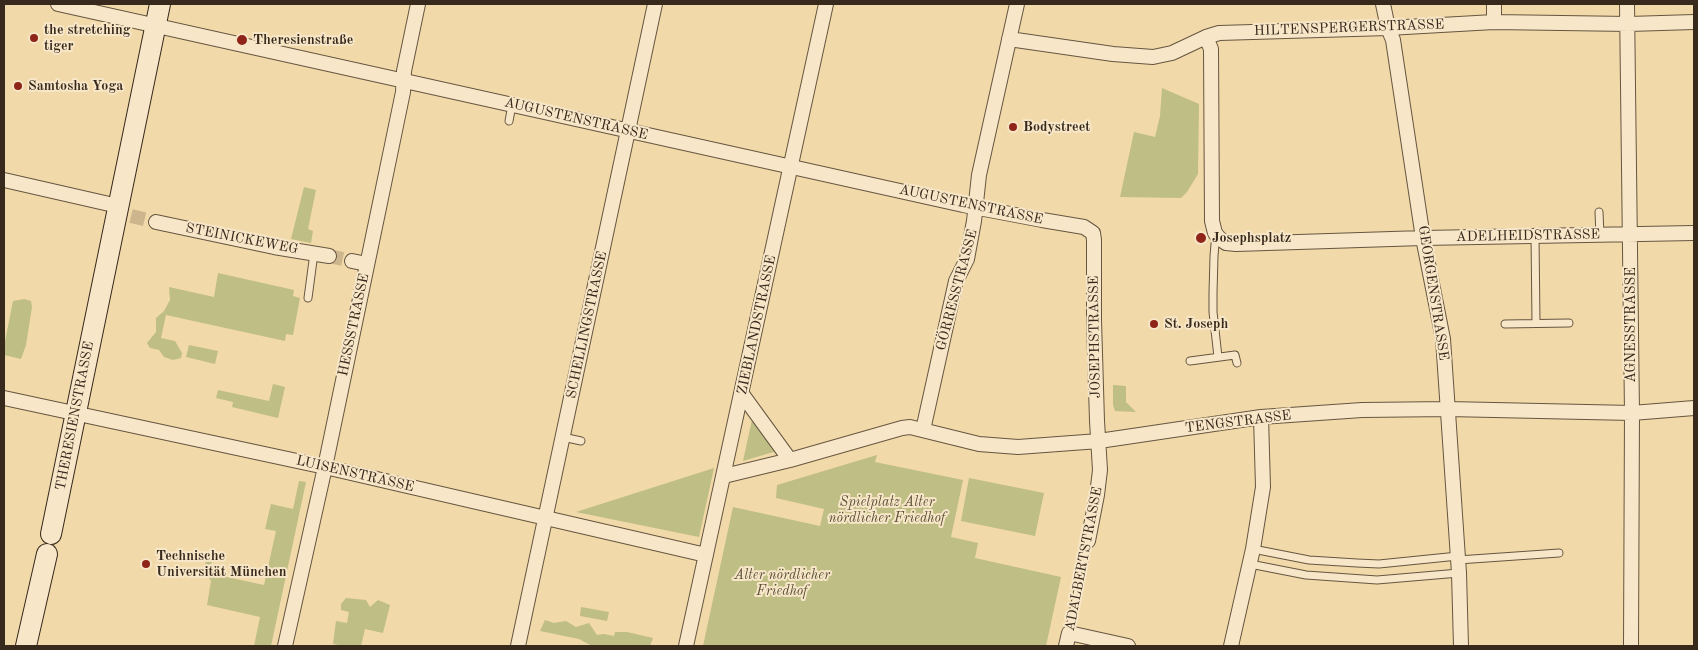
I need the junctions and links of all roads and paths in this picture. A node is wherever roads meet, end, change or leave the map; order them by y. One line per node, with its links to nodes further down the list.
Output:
1 (58, 4): 13 (street, AUGUSTENSTRASSE)
2 (160, 4): 13 (main road, THERESIENSTRASSE)
3 (418, 4): 17 (street, HESSSTRASSE)
4 (655, 4): 20 (street, SCHELLINGSTRASSE)
5 (826, 4): 21 (street, ZIEBLANDSTRASSE)
6 (1017, 4): 16 (street, GÖRRESSTRASSE)
7 (1383, 4): 14 (street, GEORGENSTRASSE)
8 (1494, 4): 10 (street)
9 (1627, 4): 12 (street, AGNESSTRASSE)
10 (1494, 22): 12 (street, HILTENSPERGERSTRASSE); 14 (street, HILTENSPERGERSTRASSE)
11 (1694, 22): 12 (street, HILTENSPERGERSTRASSE)
12 (1629, 24): 29 (street, AGNESSTRASSE)
13 (156, 26): 17 (street, AUGUSTENSTRASSE); 24 (main road, THERESIENSTRASSE)
14 (1388, 28): 15 (street, HILTENSPERGERSTRASSE); 33 (street, GEORGENSTRASSE)
15 (1206, 37): 16 (street, HILTENSPERGERSTRASSE); 31 (street)
16 (1010, 39): 23 (street, GÖRRESSTRASSE)
17 (403, 80): 18 (street, AUGUSTENSTRASSE); 37 (street, HESSSTRASSE)
18 (512, 105): 19 (lane); 20 (street, AUGUSTENSTRASSE)
19 (509, 121)
20 (628, 131): 21 (street, AUGUSTENSTRASSE); 53 (street, SCHELLINGSTRASSE)
21 (791, 166): 23 (street, AUGUSTENSTRASSE); 45 (street, ZIEBLANDSTRASSE)
22 (4, 180): 24 (street)
23 (976, 207): 27 (street, AUGUSTENSTRASSE); 52 (street, GÖRRESSTRASSE)
24 (122, 212): 50 (main road, THERESIENSTRASSE)
25 (1599, 212): 30 (lane)
26 (156, 222): 34 (street, STEINICKEWEG)
27 (1092, 233): 55 (street, JOSEPHSTRASSE)
28 (1694, 233): 29 (street, ADELHEIDSTRASSE)
29 (1630, 234): 30 (street, ADELHEIDSTRASSE); 49 (street, AGNESSTRASSE)
30 (1600, 235): 32 (street, ADELHEIDSTRASSE)
31 (1217, 236): 33 (street, ADELHEIDSTRASSE); 42 (lane)
32 (1535, 236): 33 (street, ADELHEIDSTRASSE); 39 (lane)
33 (1424, 238): 48 (street, GEORGENSTRASSE)
34 (314, 253): 35 (street, STEINICKEWEG); 38 (lane)
35 (329, 256)
36 (352, 260): 37 (street)
37 (367, 264): 57 (street, HESSSTRASSE)
38 (308, 298)
39 (1536, 323): 40 (lane); 41 (lane)
40 (1569, 323)
41 (1505, 324)
42 (1218, 357): 43 (lane); 44 (lane)
43 (1190, 361)
44 (1236, 363)
45 (742, 394): 56 (street); 58 (street, ZIEBLANDSTRASSE)
46 (4, 398): 50 (street, LUISENSTRASSE)
47 (1694, 408): 49 (street, TENGSTRASSE)
48 (1448, 409): 49 (street, TENGSTRASSE); 51 (street, TENGSTRASSE); 66 (street, GEORGENSTRASSE)
49 (1632, 413): 76 (street, AGNESSTRASSE)
50 (75, 414): 57 (street, LUISENSTRASSE); 60 (main road, THERESIENSTRASSE)
51 (1261, 417): 55 (street, TENGSTRASSE); 62 (street)
52 (922, 430): 55 (street, TENGSTRASSE); 56 (street, TENGSTRASSE)
53 (563, 437): 54 (lane); 59 (street, SCHELLINGSTRASSE)
54 (580, 440)
55 (1099, 442): 61 (street, ADALBERTSTRASSE)
56 (790, 460): 58 (street, TENGSTRASSE)
57 (325, 467): 59 (street, LUISENSTRASSE); 70 (street, HESSSTRASSE)
58 (724, 476): 65 (street, ZIEBLANDSTRASSE)
59 (546, 517): 65 (street, LUISENSTRASSE); 71 (street, SCHELLINGSTRASSE)
60 (51, 534)
61 (1088, 541): 68 (lane, ADALBERTSTRASSE)
62 (1253, 549): 66 (lane); 67 (street)
63 (1559, 553): 66 (lane)
64 (47, 554): 69 (main road)
65 (706, 554): 72 (street, ZIEBLANDSTRASSE)
66 (1458, 563): 67 (lane); 75 (street, GEORGENSTRASSE)
67 (1250, 564): 74 (street)
68 (1068, 640): 73 (street)
69 (26, 646)
70 (285, 646)
71 (518, 646)
72 (686, 646)
73 (1128, 646)
74 (1230, 646)
75 (1462, 646)
76 (1631, 646)

